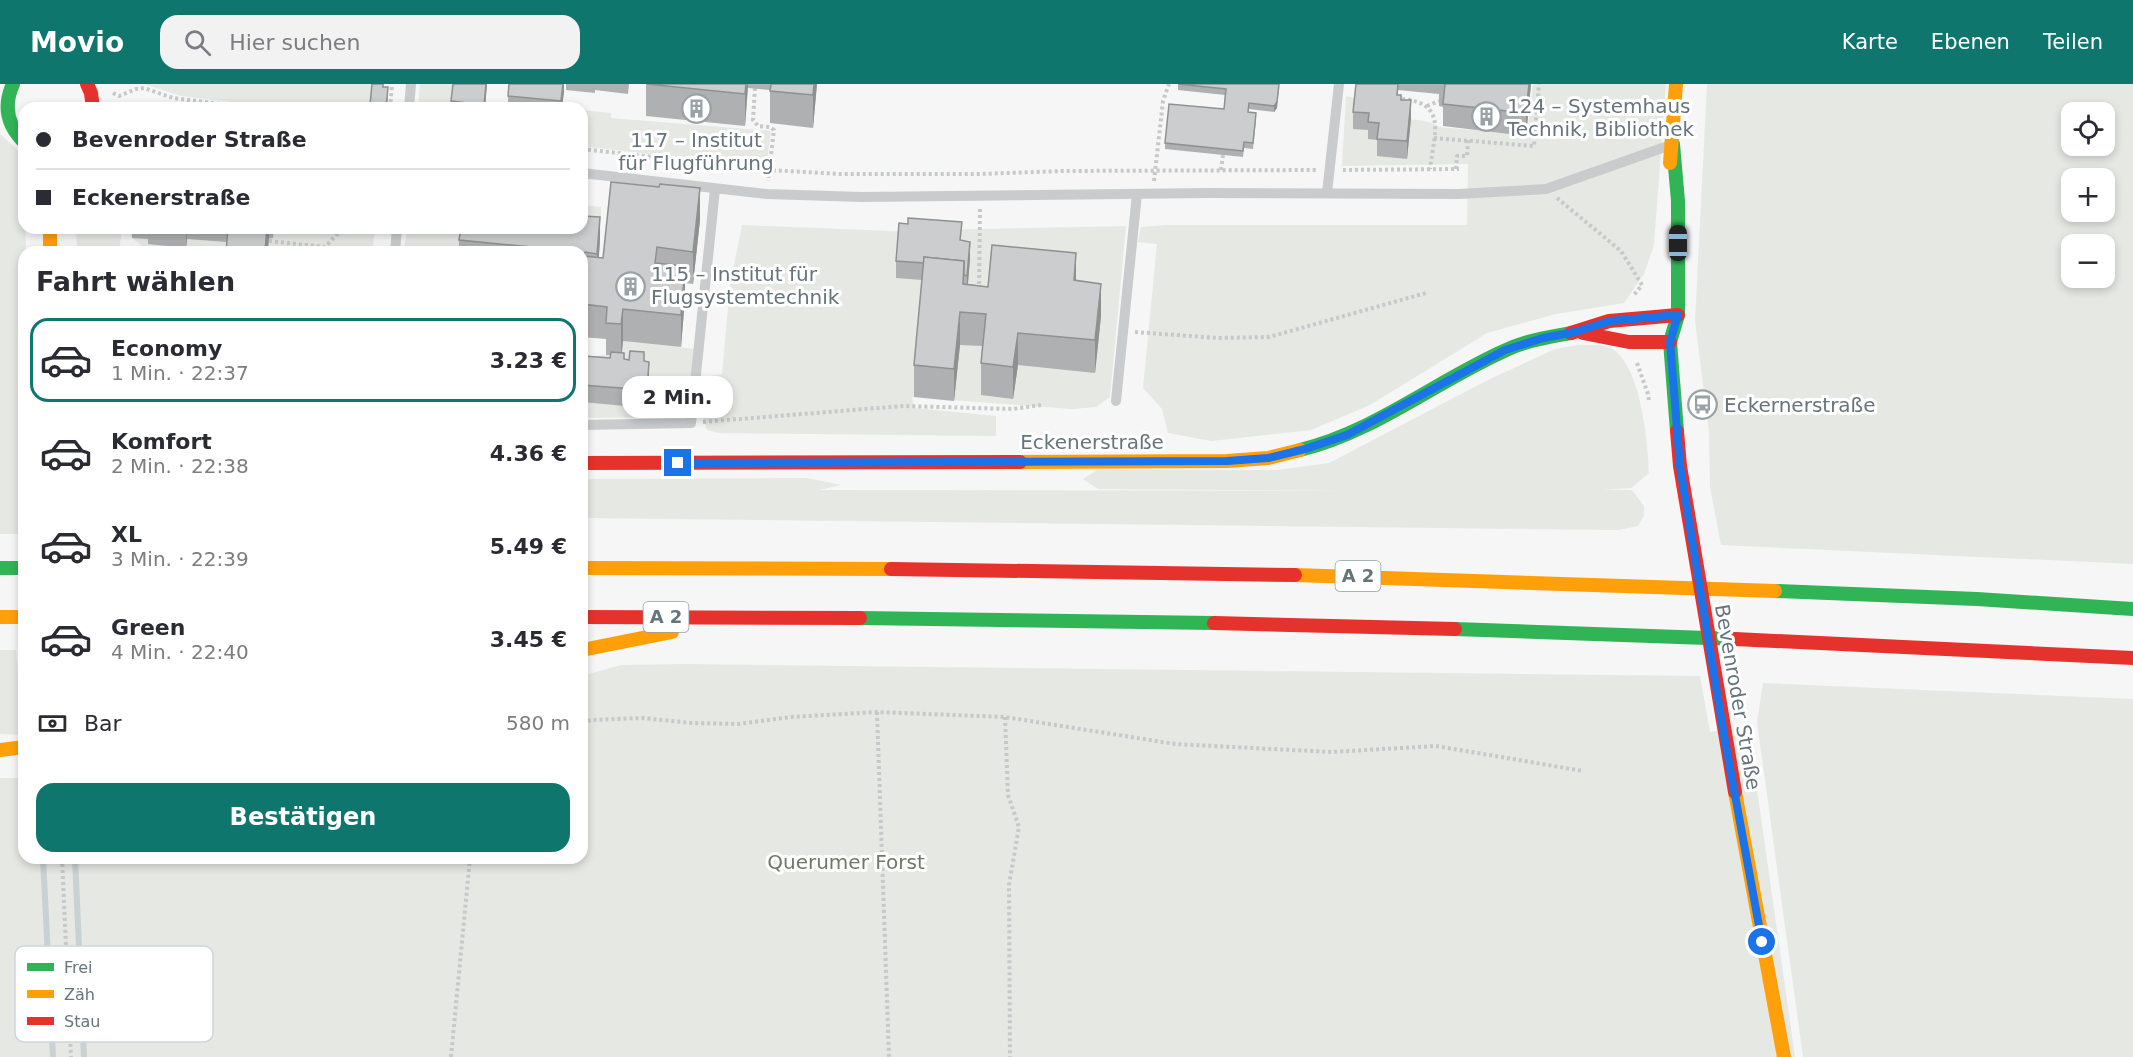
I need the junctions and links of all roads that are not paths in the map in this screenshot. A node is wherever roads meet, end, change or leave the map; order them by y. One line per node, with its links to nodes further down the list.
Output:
1 (87, 84): 6 (main road)
2 (411, 84): 7 (lane)
3 (1339, 84): 13 (lane)
4 (1676, 84): 10 (main road)
5 (8, 88): 8 (main road)
6 (92, 102)
7 (410, 102)
8 (5, 123): 9 (main road)
9 (18, 136)
10 (1673, 144): 13 (lane); 15 (main road); 17 (main road)
11 (588, 174): 12 (lane)
12 (715, 189): 14 (lane); 21 (lane)
13 (1327, 193): 14 (lane)
14 (1137, 194): 20 (lane)
15 (1663, 202)
16 (1659, 311): 17 (main road, Eckenerstraße); 18 (main road, Eckenerstraße); 19 (main road)
17 (1678, 315): 19 (main road)
18 (1575, 332): 19 (main road, Eckenerstraße); 22 (main road, Eckenerstraße)
19 (1670, 342): 35 (main road, Bevenroder Straße)
20 (1116, 400)
21 (588, 425)
22 (588, 463)
23 (0, 568): 24 (main road)
24 (18, 568)
25 (588, 568): 26 (main road, A 2)
26 (2133, 609)
27 (0, 617): 28 (main road)
28 (18, 617)
29 (588, 617): 30 (main road, A 2)
30 (750, 617): 31 (main road); 32 (main road, A 2)
31 (588, 649)
32 (2133, 658)
33 (18, 748): 34 (main road)
34 (0, 750)
35 (1784, 1057)

